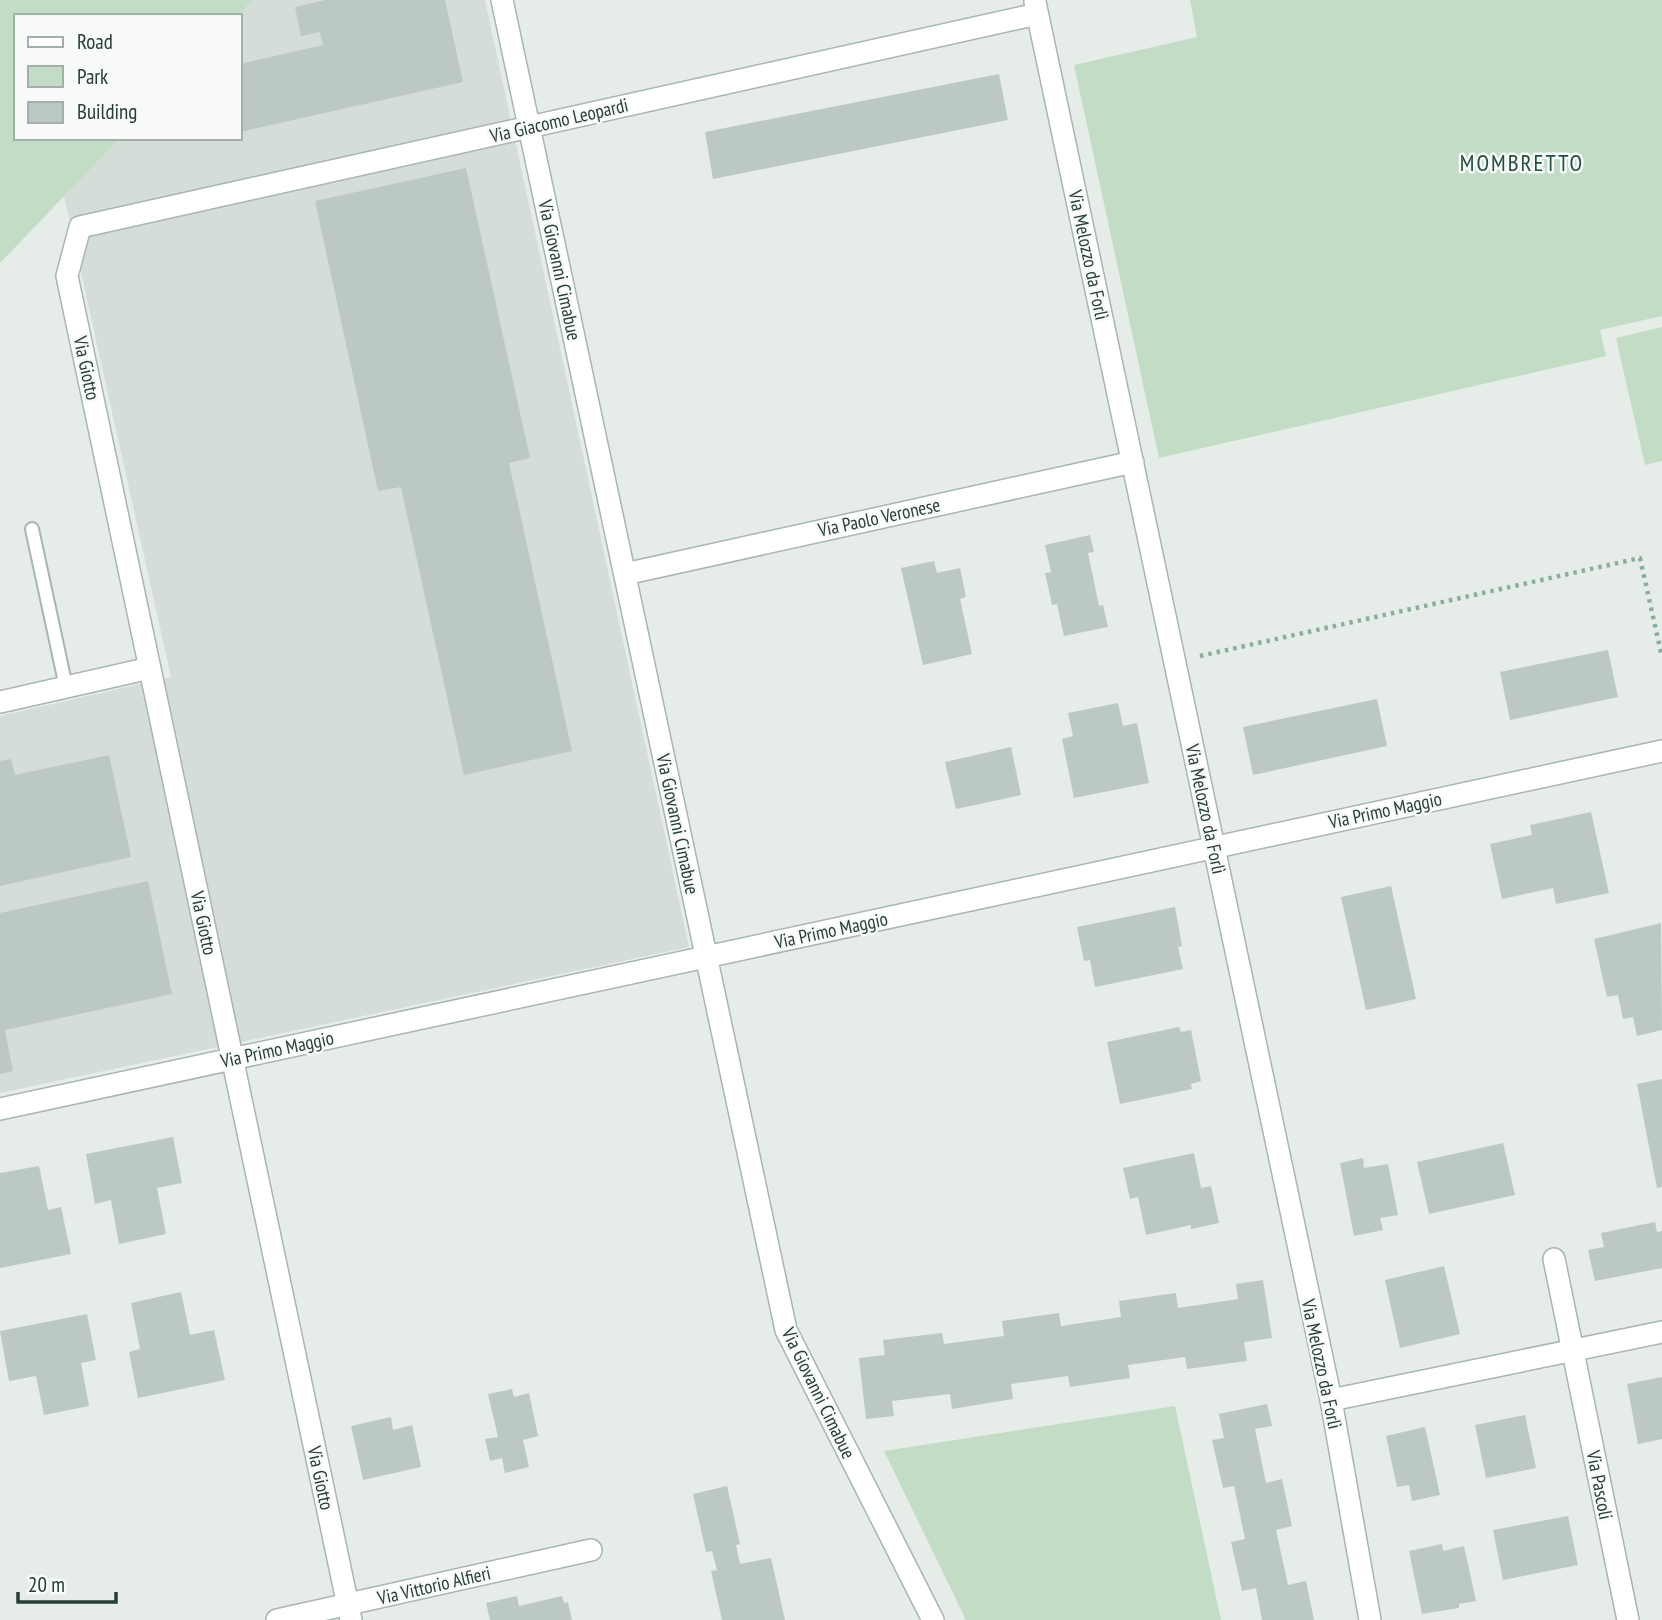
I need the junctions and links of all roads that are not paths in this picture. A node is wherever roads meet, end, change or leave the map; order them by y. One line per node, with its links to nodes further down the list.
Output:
1 (502, 0): 3 (street, Via Giovanni Cimabue)
2 (1036, 7): 3 (street, Via Giacomo Leopardi); 5 (street, Via Melozzo da Forlì)
3 (529, 127): 4 (street, Via Giacomo Leopardi); 7 (street, Via Giovanni Cimabue)
4 (80, 226): 8 (street, Via Giotto)
5 (1133, 463): 7 (street, Via Paolo Veronese); 12 (street, Via Melozzo da Forlì)
6 (32, 529): 9 (lane)
7 (625, 574): 13 (street, Via Giovanni Cimabue)
8 (150, 668): 9 (street); 14 (street, Via Giotto)
9 (66, 687): 10 (street)
10 (0, 702)
11 (1662, 751): 12 (street, Via Primo Maggio)
12 (1213, 847): 13 (street, Via Primo Maggio); 19 (street, Via Melozzo da Forlì)
13 (706, 956): 14 (street, Via Primo Maggio); 23 (street, Via Giovanni Cimabue)
14 (233, 1059): 15 (street, Via Primo Maggio); 21 (street, Via Giotto)
15 (0, 1109)
16 (1553, 1259): 18 (street, Via Pascoli)
17 (1662, 1332): 18 (street)
18 (1573, 1350): 19 (street); 25 (street, Via Pascoli)
19 (1331, 1400): 24 (street, Via Melozzo da Forlì)
20 (591, 1550): 21 (street, Via Vittorio Alfieri)
21 (350, 1612): 22 (street, Via Vittorio Alfieri)
22 (277, 1620)
23 (933, 1620)
24 (1370, 1620)
25 (1628, 1620)

